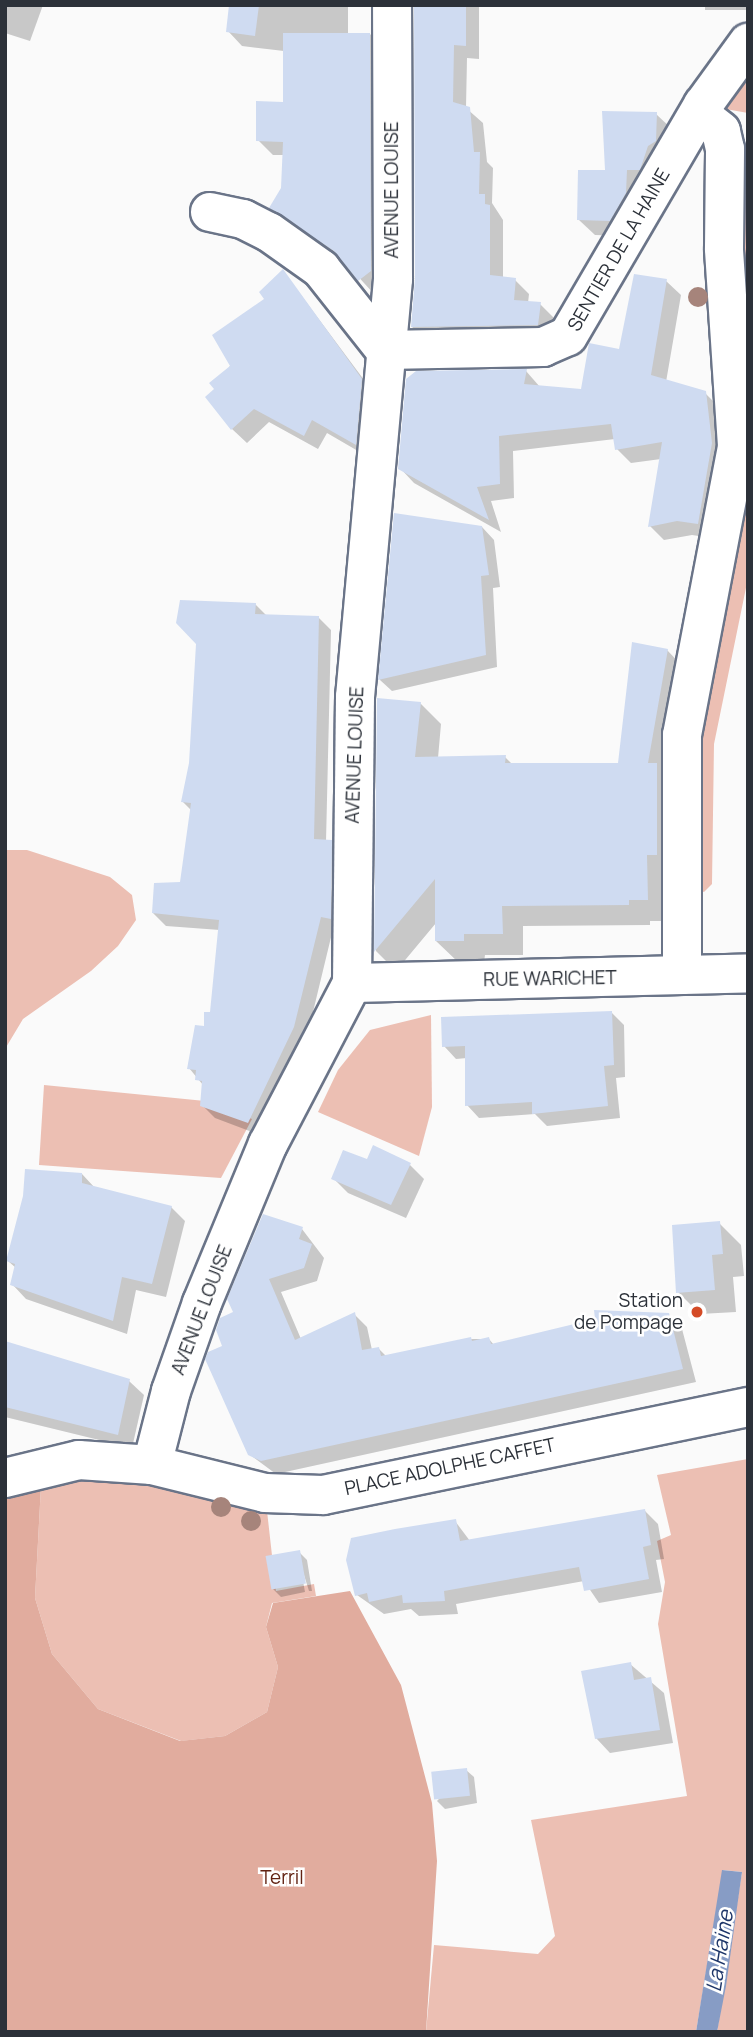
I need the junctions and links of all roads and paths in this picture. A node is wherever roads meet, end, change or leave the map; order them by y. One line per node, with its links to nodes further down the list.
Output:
1 (392, 5): 5 (street, AVENUE LOUISE)
2 (748, 43): 3 (street, SENTIER DE LA HAINE)
3 (701, 110): 5 (street, SENTIER DE LA HAINE); 7 (street)
4 (210, 212): 5 (street)
5 (385, 350): 8 (street, AVENUE LOUISE)
6 (748, 973): 7 (street, RUE WARICHET)
7 (682, 975): 8 (street, RUE WARICHET)
8 (352, 984): 10 (street, AVENUE LOUISE)
9 (748, 1407): 10 (street, PLACE ADOLPHE CAFFET)
10 (152, 1465): 11 (street, PLACE ADOLPHE CAFFET)
11 (5, 1478)

